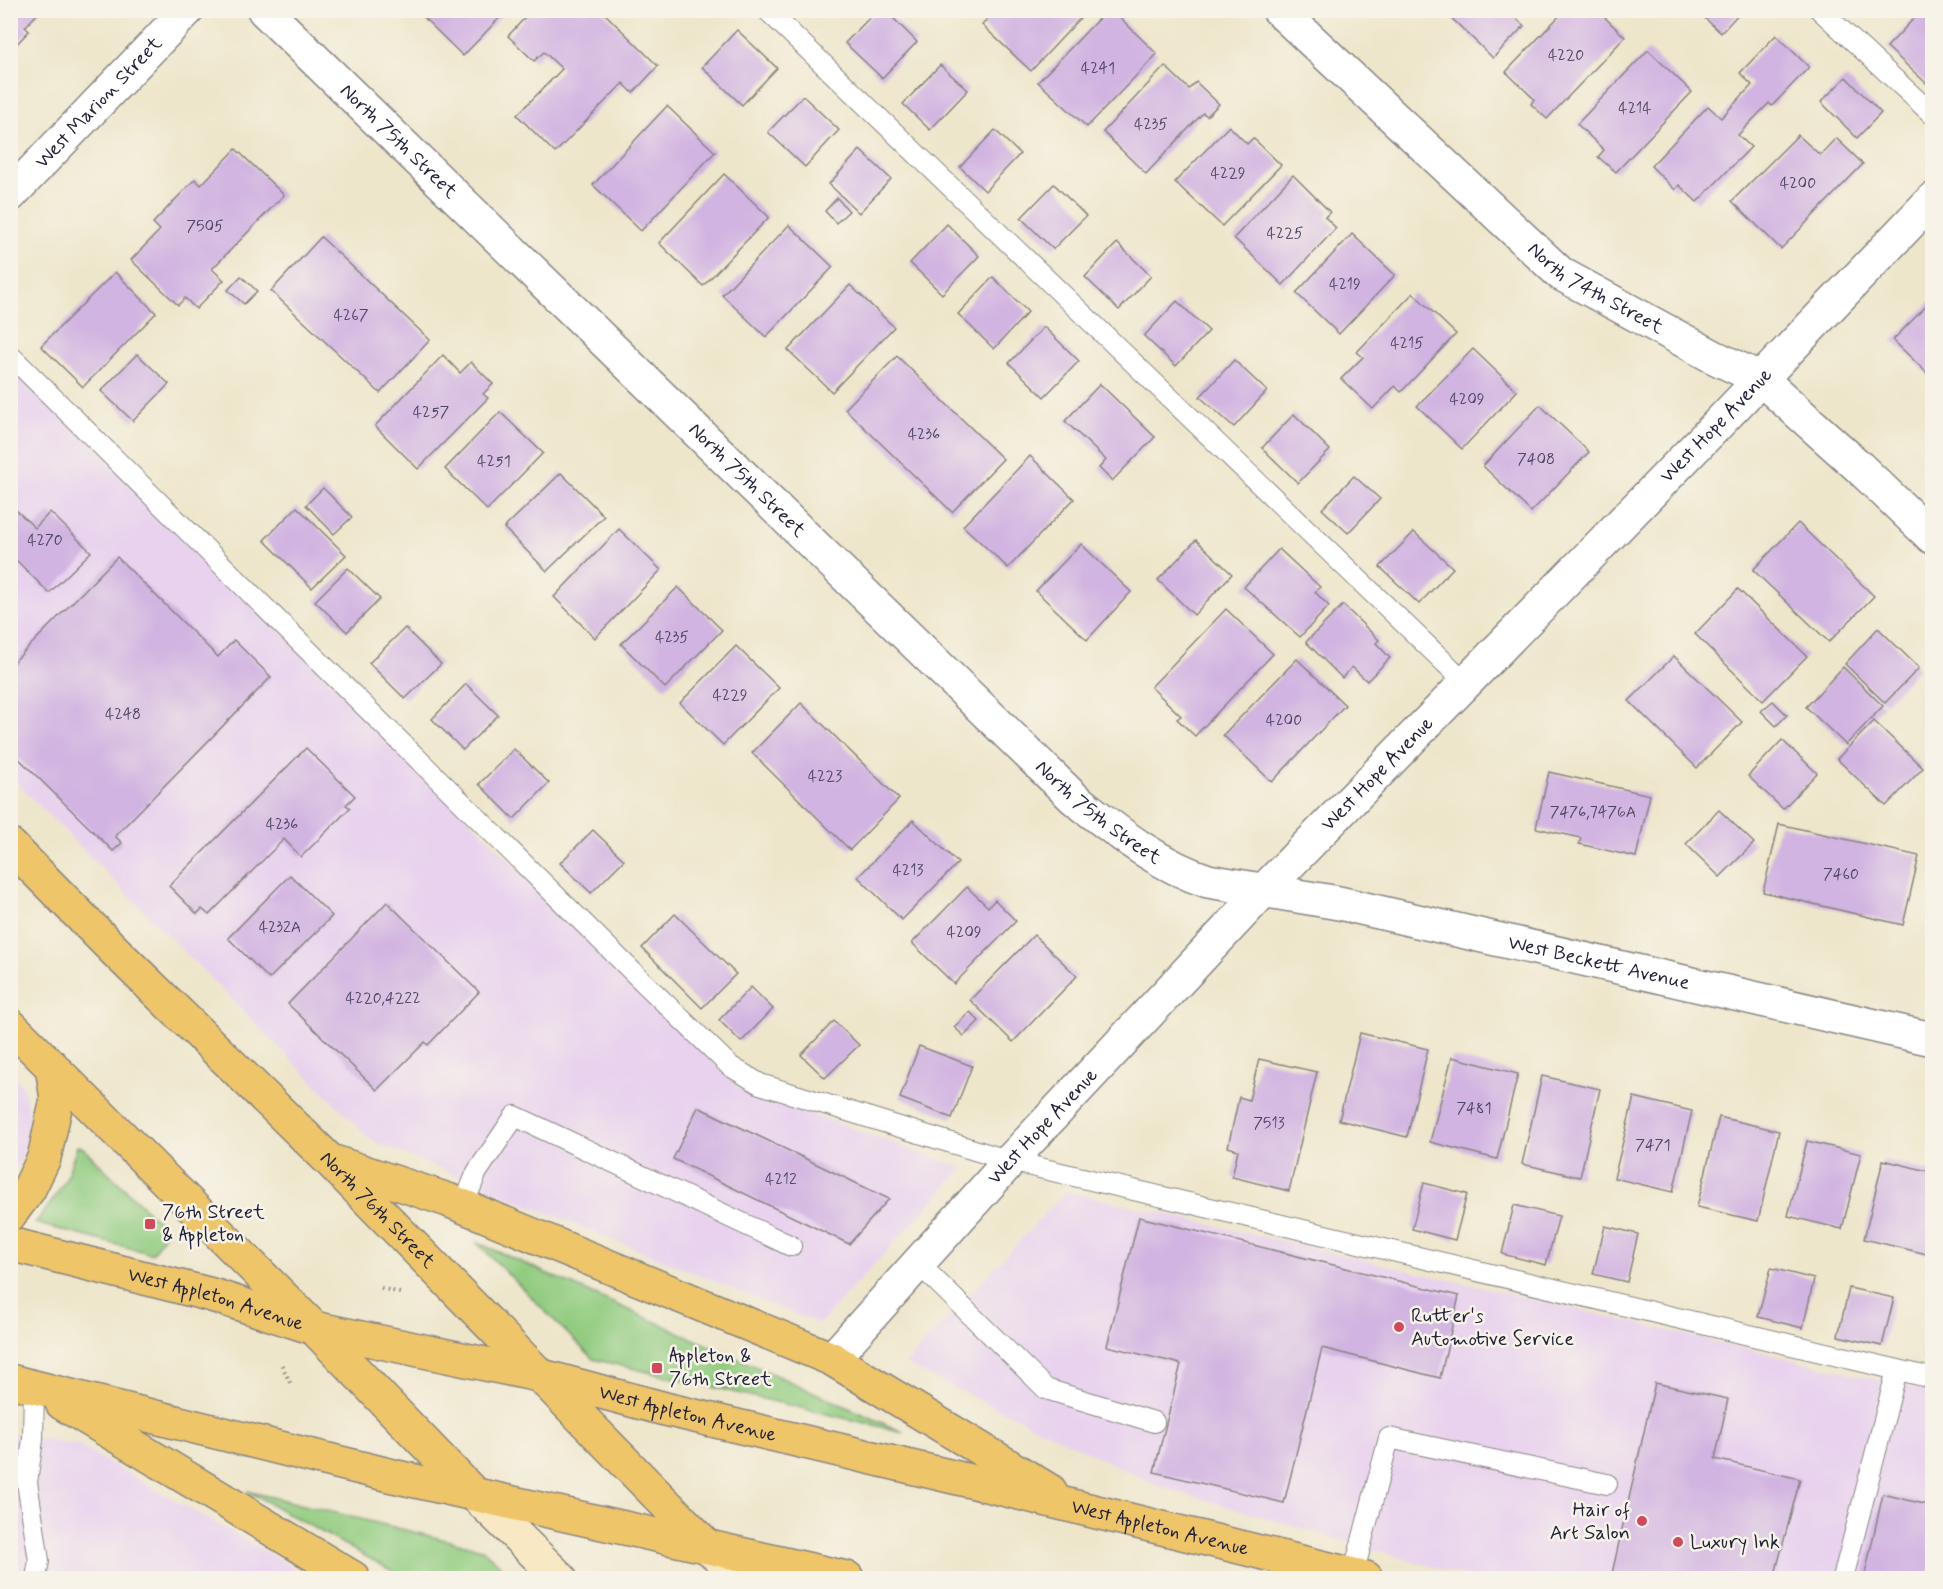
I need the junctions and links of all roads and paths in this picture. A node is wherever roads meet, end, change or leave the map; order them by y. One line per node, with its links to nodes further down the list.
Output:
1 (187, 10): 7 (street, West Marion Street)
2 (264, 10): 14 (street, North 75th Street)
3 (767, 10): 12 (lane)
4 (1279, 10): 10 (street, North 74th Street)
5 (1820, 10): 6 (lane)
6 (1932, 114)
7 (10, 195)
8 (1932, 200): 10 (street, West Hope Avenue)
9 (10, 355): 19 (lane)
10 (1761, 379): 11 (street, North 74th Street); 12 (street, West Hope Avenue)
11 (1932, 537)
12 (1466, 683): 14 (street, West Hope Avenue)
13 (10, 845): 18 (main road, North 76th Street)
14 (1264, 890): 16 (street, West Beckett Avenue); 19 (street, West Hope Avenue)
15 (10, 1024): 17 (main road)
16 (1932, 1039)
17 (52, 1066): 21 (main road); 25 (main road)
18 (328, 1160): 20 (main road); 29 (main road, North 76th Street)
19 (1010, 1161): 24 (street, West Hope Avenue); 28 (lane)
20 (463, 1206): 23 (lane); 26 (main road)
21 (10, 1214)
22 (10, 1244): 25 (main road, West Appleton Avenue)
23 (791, 1246)
24 (918, 1263): 26 (street, West Hope Avenue); 33 (lane)
25 (314, 1328): 29 (main road, West Appleton Avenue); 35 (main road)
26 (832, 1359): 36 (main road)
27 (282, 1365): 32 (path)
28 (1898, 1370): 30 (lane); 44 (lane)
29 (538, 1375): 36 (main road, West Appleton Avenue); 37 (main road, North 76th Street)
30 (1932, 1378)
31 (22, 1384): 35 (main road); 39 (lane); 40 (main road)
32 (291, 1385)
33 (1154, 1422)
34 (1607, 1485): 38 (lane)
35 (473, 1493): 37 (main road); 41 (main road)
36 (1078, 1508): 38 (main road, West Appleton Avenue)
37 (708, 1547): 42 (main road, North 76th Street); 43 (main road)
38 (1359, 1577)
39 (36, 1578)
40 (354, 1578)
41 (560, 1578)
42 (741, 1578)
43 (847, 1578)
44 (1843, 1578)

